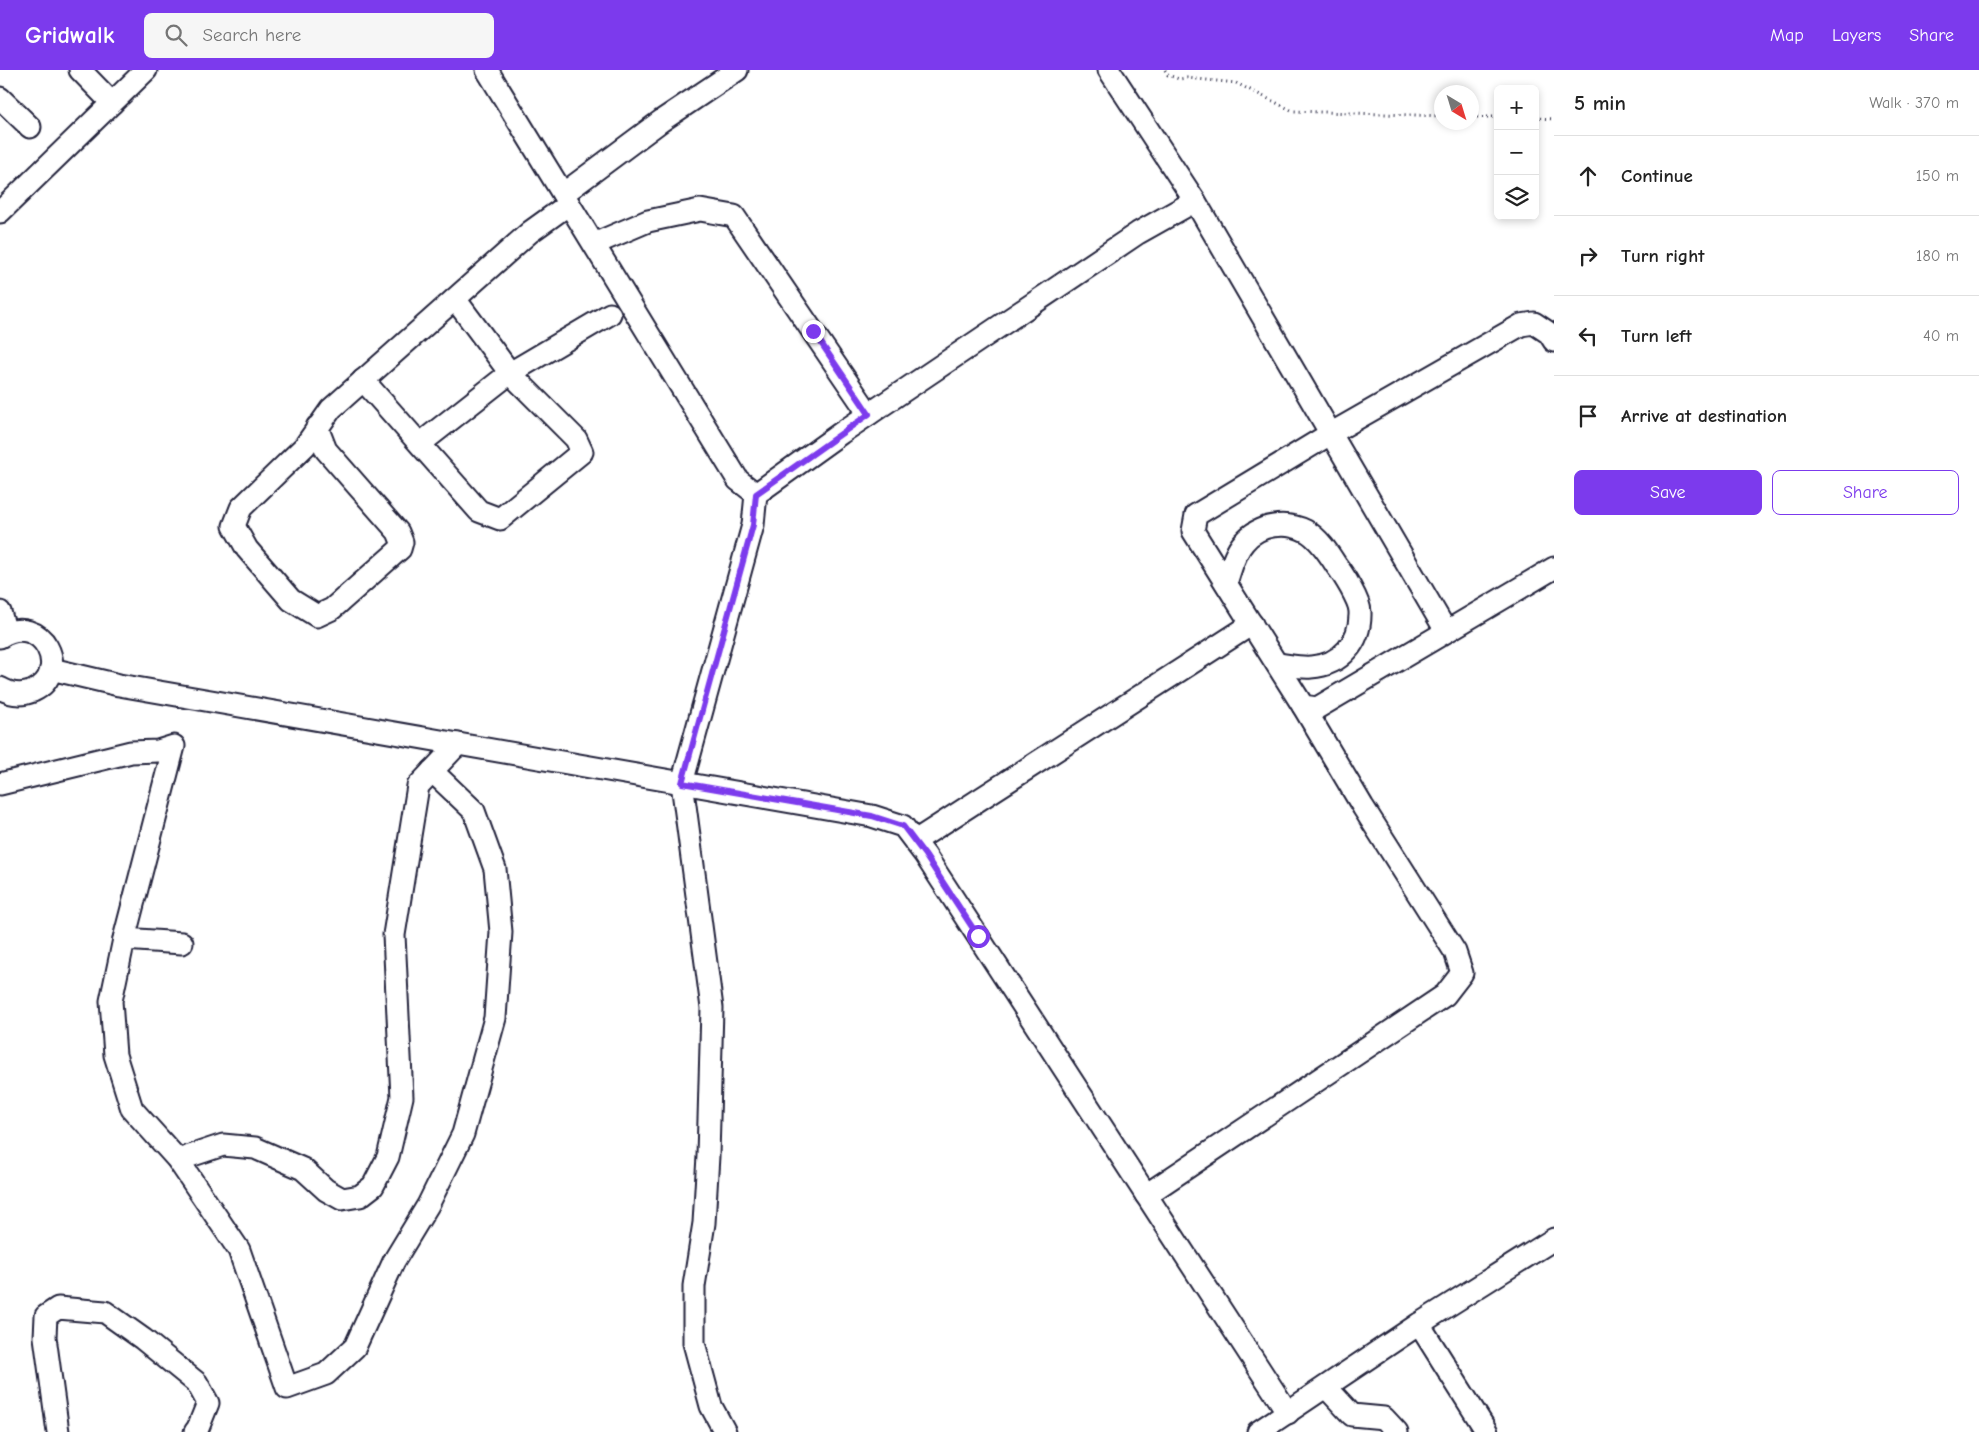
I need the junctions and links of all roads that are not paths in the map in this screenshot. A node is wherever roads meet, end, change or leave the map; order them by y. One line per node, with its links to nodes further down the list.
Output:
1 (80, 70): 7 (street)
2 (146, 70): 7 (street)
3 (487, 70): 9 (street)
4 (737, 70): 9 (street)
5 (1109, 70): 10 (street)
6 (0, 98): 8 (street)
7 (112, 103): 11 (street)
8 (30, 127)
9 (566, 199): 12 (street); 13 (street)
10 (1195, 201): 18 (street); 20 (street)
11 (0, 212)
12 (594, 244): 18 (street); 22 (street)
13 (455, 299): 16 (street); 17 (street)
14 (610, 314): 16 (street)
15 (1552, 334): 20 (street)
16 (510, 373): 21 (street); 21 (street)
17 (363, 380): 19 (street); 21 (street)
18 (869, 414): 22 (street)
19 (317, 427): 19 (street)
20 (1330, 434): 24 (street); 27 (street)
21 (421, 443)
22 (756, 494): 35 (street)
23 (1554, 568): 27 (street)
24 (1226, 583): 26 (street); 29 (street)
25 (0, 612): 28 (street)
26 (1252, 624): 29 (street); 37 (street)
27 (1446, 631): 32 (street)
28 (3, 635): 30 (street)
29 (1277, 664): 32 (street)
30 (51, 669): 31 (street); 33 (street)
31 (0, 688)
32 (1303, 706): 41 (street)
33 (458, 744): 34 (street); 35 (street)
34 (432, 771): 40 (street); 40 (street)
35 (682, 783): 37 (street); 48 (street)
36 (0, 784): 38 (street)
37 (915, 841): 41 (street)
38 (124, 939): 39 (street); 40 (street)
39 (182, 943)
40 (178, 1160)
41 (1146, 1195): 45 (street)
42 (1554, 1239): 43 (street)
43 (1419, 1324): 44 (street); 51 (street)
44 (1326, 1387): 45 (street); 50 (street)
45 (1288, 1413): 49 (street)
46 (58, 1432): 47 (street)
47 (195, 1432)
48 (725, 1432)
49 (1258, 1432)
50 (1396, 1432)
51 (1487, 1432)

